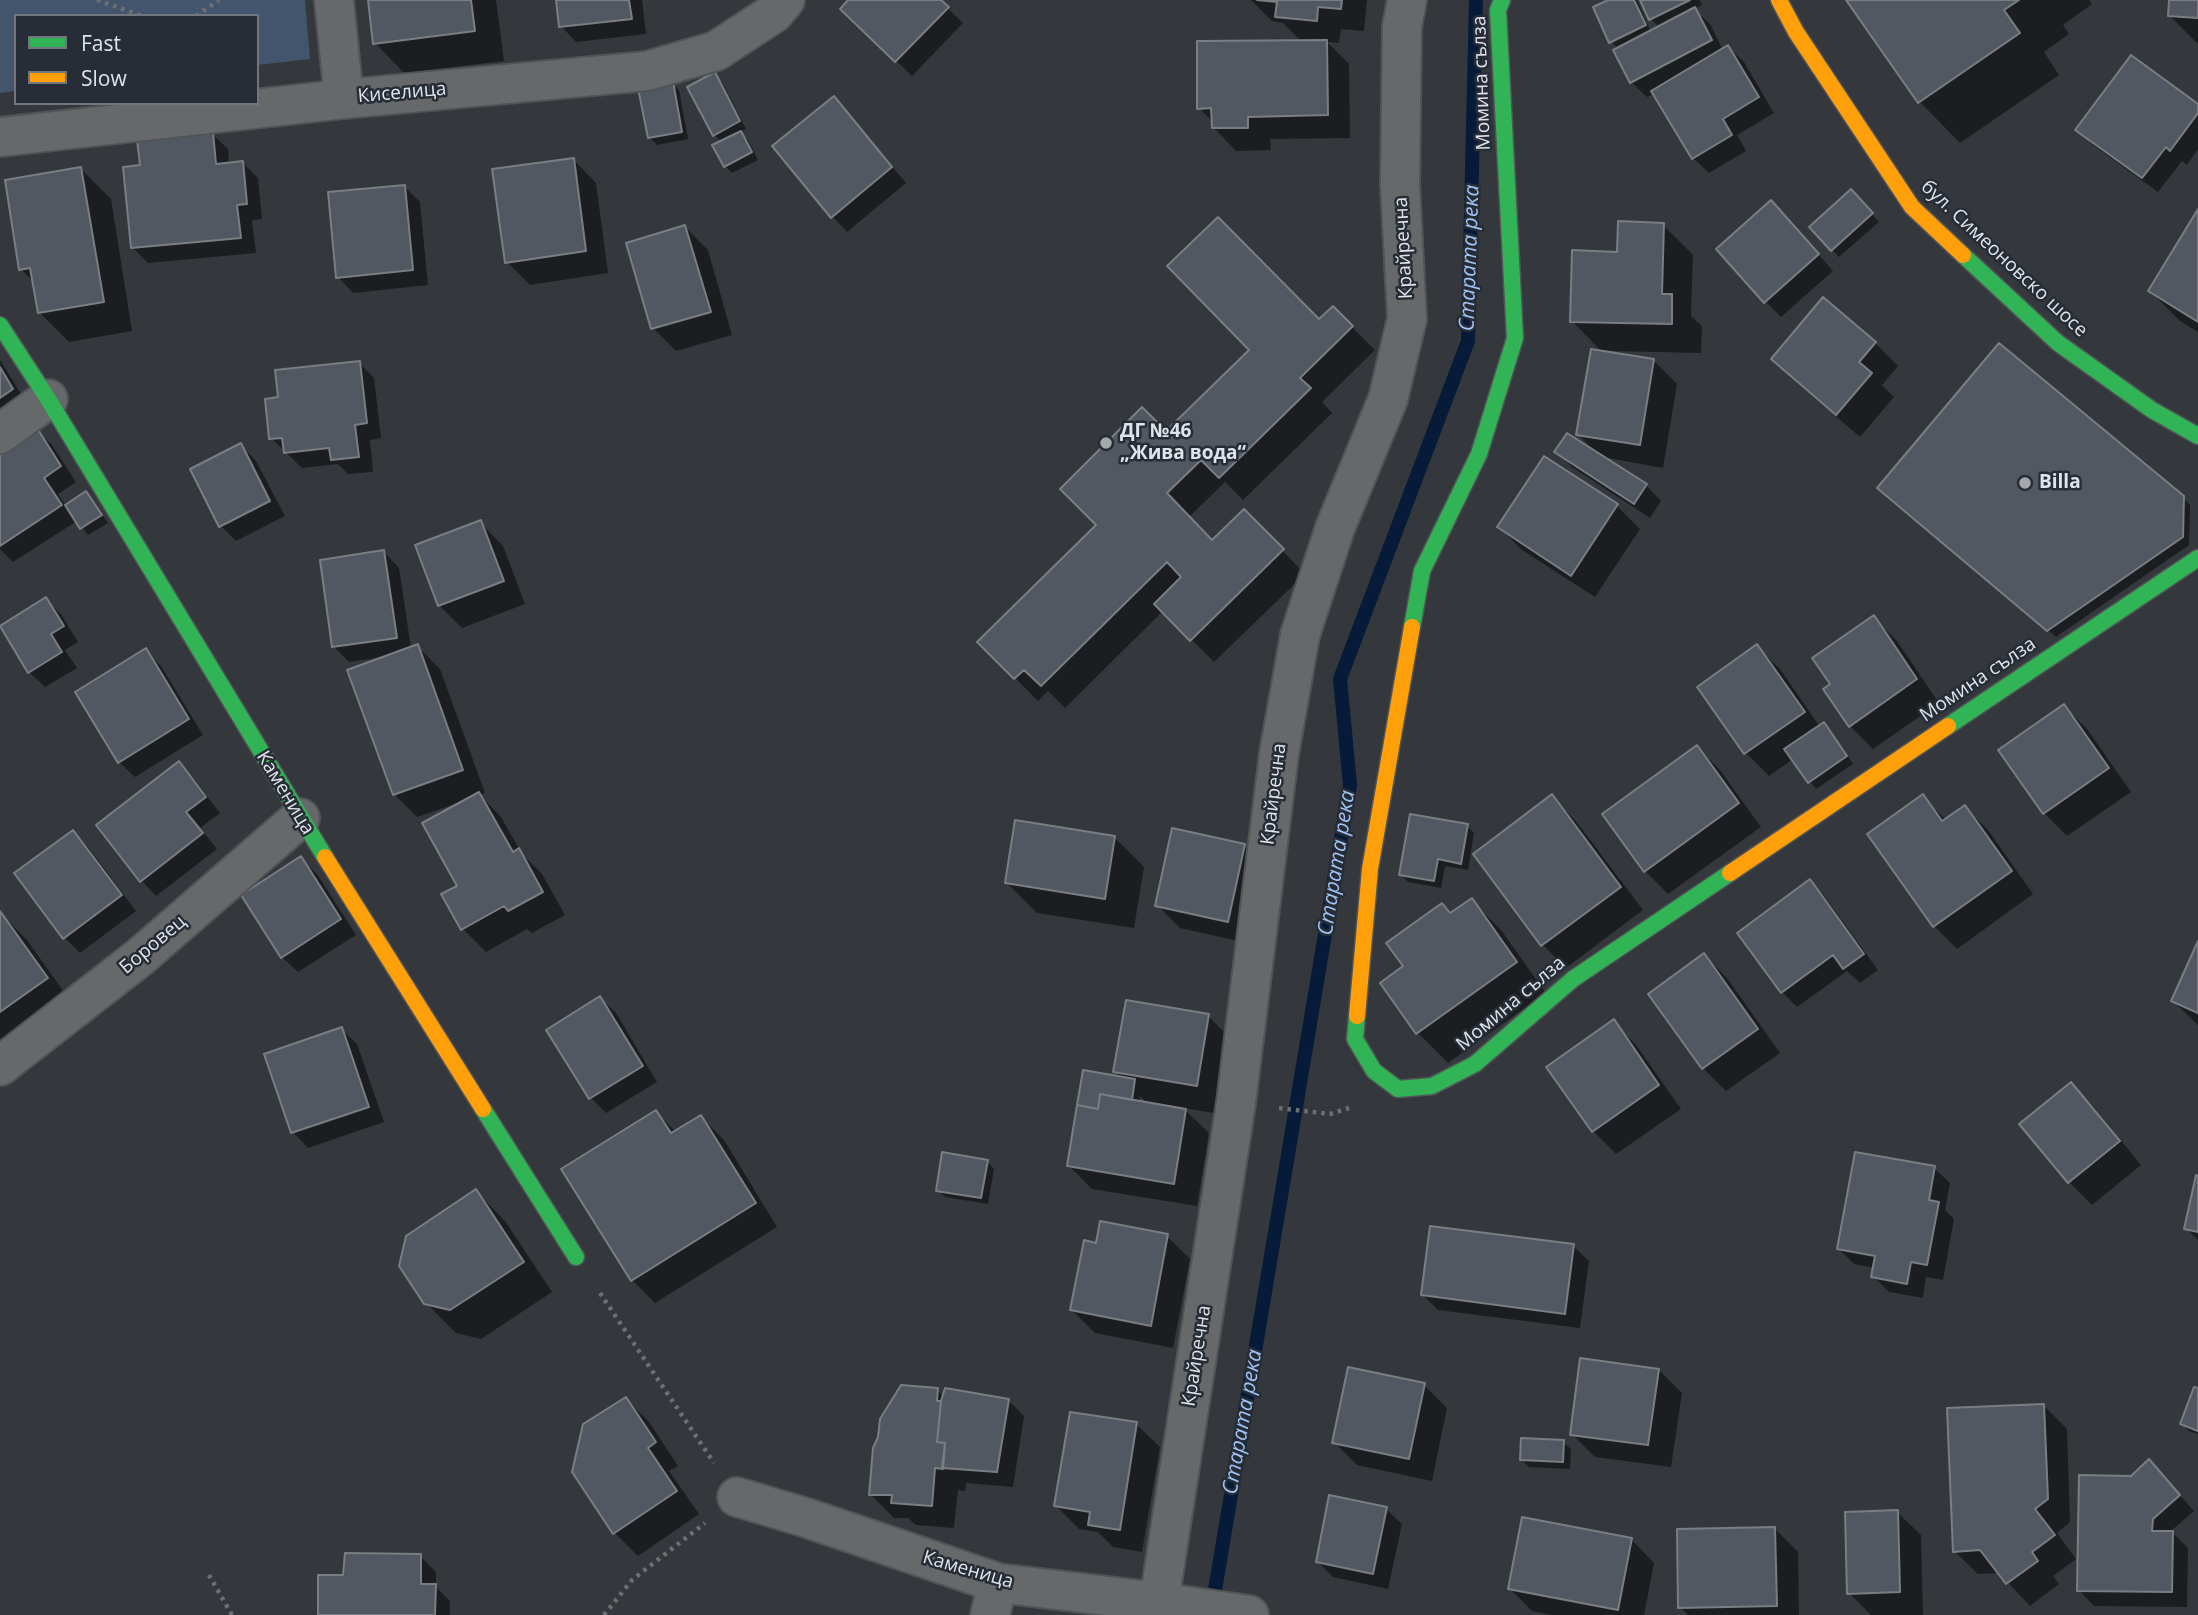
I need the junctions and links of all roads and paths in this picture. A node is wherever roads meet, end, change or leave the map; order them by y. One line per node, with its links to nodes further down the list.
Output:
1 (97, 0): 8 (path)
2 (219, 0): 9 (path)
3 (334, 0): 10 (street)
4 (785, 0): 10 (street, Киселица)
5 (1407, 0): 25 (street, Крайречна)
6 (1502, 0): 16 (street, Момина сълза)
7 (1779, 0): 15 (street, бул. Симеоновско шосе)
8 (136, 14)
9 (199, 14)
10 (344, 99): 11 (street, Киселица)
11 (0, 137)
12 (0, 325): 13 (street, Каменица)
13 (48, 400): 14 (street); 17 (street, Каменица)
14 (0, 434)
15 (2198, 436)
16 (2198, 558)
17 (300, 818): 18 (street, Боровец); 21 (street, Каменица)
18 (0, 1066)
19 (1279, 1108): 20 (path)
20 (1330, 1114)
21 (576, 1257): 22 (path)
22 (737, 1497): 24 (street, Каменица); 27 (path)
23 (209, 1576): 26 (path)
24 (994, 1599): 25 (street, Каменица)
25 (1159, 1602): 28 (street, Каменица)
26 (232, 1615)
27 (604, 1615)
28 (1250, 1615)

